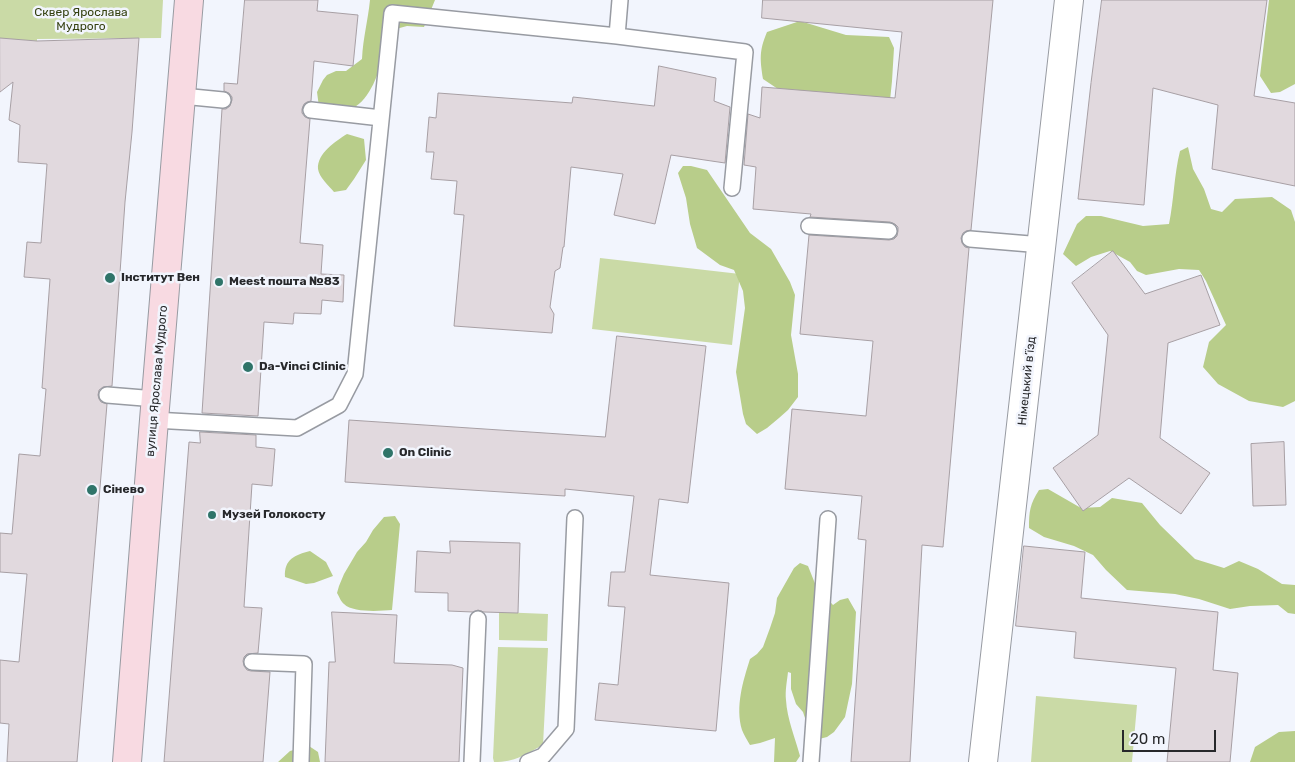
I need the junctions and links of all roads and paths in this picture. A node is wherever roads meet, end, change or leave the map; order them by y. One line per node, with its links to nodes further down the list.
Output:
1 (189, 0): 5 (street, вулиця Ярослава Мудрого)
2 (620, 0): 4 (lane)
3 (1070, 0): 13 (street, Німецький в’їзд)
4 (617, 36): 8 (lane); 9 (lane)
5 (182, 96): 6 (lane); 15 (street, вулиця Ярослава Мудрого)
6 (223, 100)
7 (311, 110): 8 (lane)
8 (381, 118): 15 (lane)
9 (732, 188)
10 (810, 226): 11 (lane)
11 (889, 231)
12 (970, 239): 13 (lane)
13 (1042, 245): 25 (street, Німецький в’їзд)
14 (108, 395): 15 (lane)
15 (155, 410): 20 (street, вулиця Ярослава Мудрого)
16 (575, 518): 23 (lane)
17 (828, 519): 24 (lane)
18 (478, 619): 22 (lane)
19 (252, 662): 21 (lane)
20 (127, 762)
21 (301, 762)
22 (472, 762)
23 (528, 762)
24 (811, 762)
25 (983, 762)

